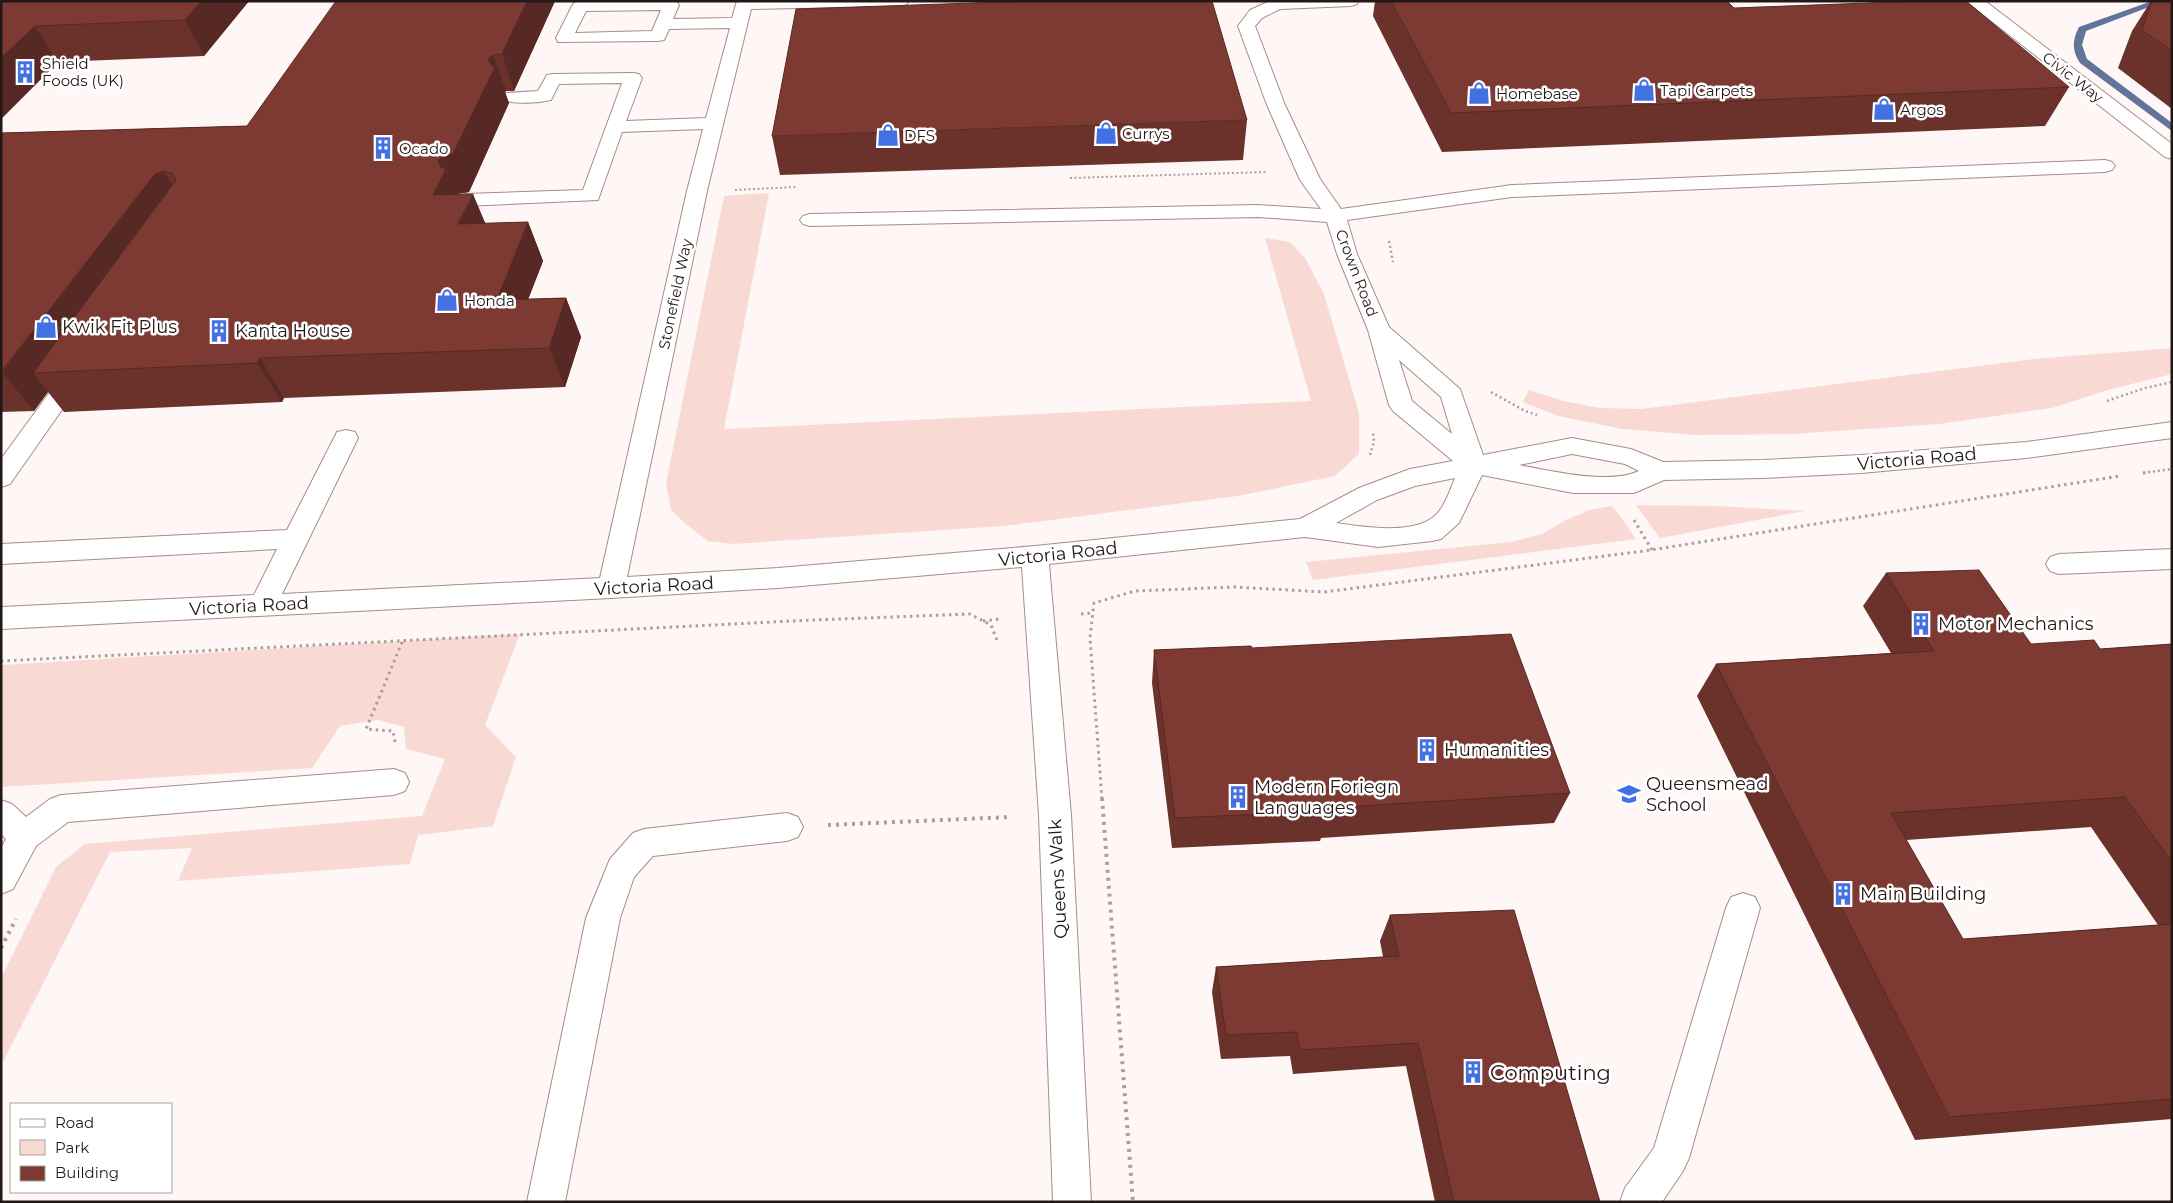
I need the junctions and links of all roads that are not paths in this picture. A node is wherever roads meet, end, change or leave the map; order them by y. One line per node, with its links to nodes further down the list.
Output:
1 (901, 1): 4 (street)
2 (1351, 1): 5 (street)
3 (1974, 1): 11 (street, Civic Way)
4 (812, 3): 6 (street)
5 (1261, 6): 14 (street, Crown Road)
6 (743, 9): 7 (street); 9 (street, Stonefield Way)
7 (658, 37): 7 (street)
8 (512, 96): 10 (street)
9 (714, 123): 10 (street); 29 (street, Stonefield Way)
10 (614, 127): 13 (street)
11 (2172, 153)
12 (2105, 166): 14 (street)
13 (465, 200)
14 (1336, 216): 15 (street); 16 (street, Crown Road)
15 (810, 220)
16 (1379, 330): 20 (street, Crown Road); 20 (street, Crown Road)
17 (92, 350): 22 (street)
18 (2172, 430): 21 (street, Victoria Road)
19 (346, 438): 24 (street)
20 (1474, 465): 21 (street, Victoria Road); 21 (street, Victoria Road); 23 (street, Victoria Road); 23 (street, Victoria Road)
21 (1660, 471)
22 (1, 478)
23 (1305, 528): 26 (street, Victoria Road)
24 (296, 539): 25 (street); 30 (street)
25 (1, 554)
26 (1035, 556): 29 (street, Victoria Road); 39 (street, Queens Walk)
27 (2172, 559): 28 (street)
28 (2059, 564)
29 (611, 588): 30 (street, Victoria Road)
30 (262, 606): 31 (street, Victoria Road)
31 (1, 618)
32 (394, 782): 35 (street)
33 (1, 814): 35 (street)
34 (787, 827): 38 (street)
35 (25, 836): 36 (street)
36 (1, 879)
37 (1743, 908): 40 (street)
38 (546, 1202)
39 (1072, 1202)
40 (1639, 1202)

